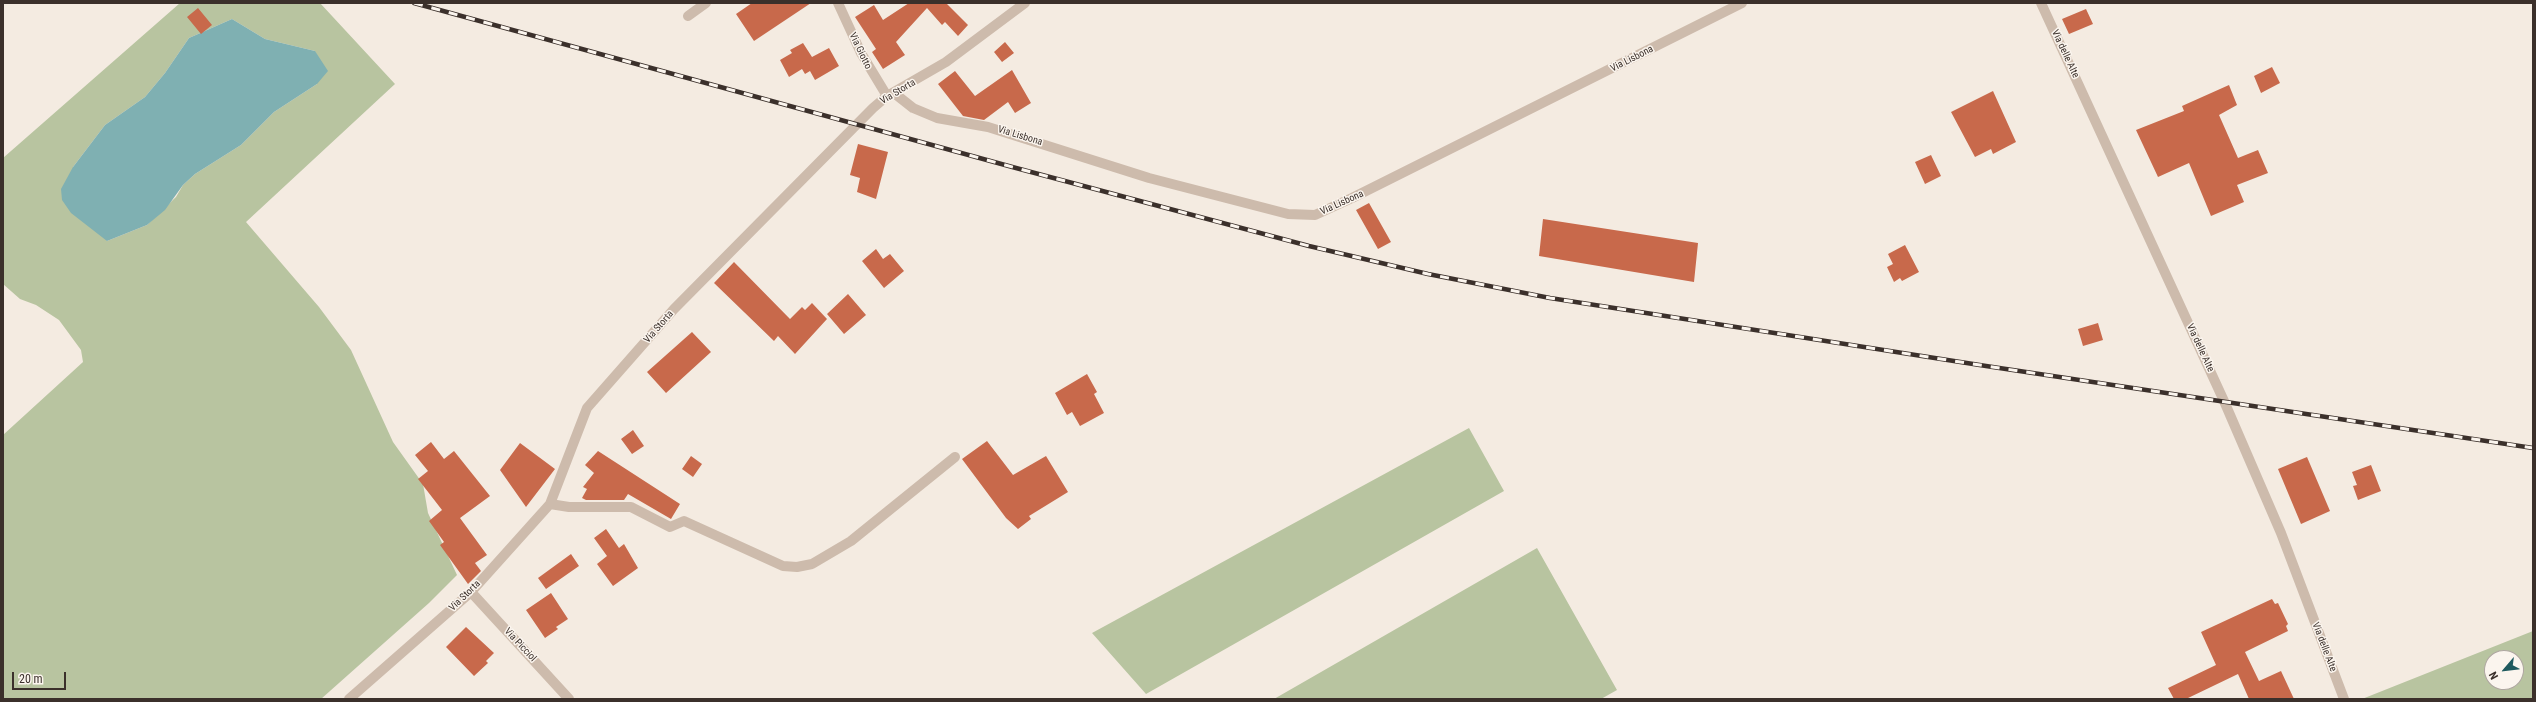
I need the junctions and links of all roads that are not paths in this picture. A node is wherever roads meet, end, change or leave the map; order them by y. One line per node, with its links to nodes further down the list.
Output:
1 (706, 3): 6 (street)
2 (838, 3): 7 (street, Via Giotto)
3 (1025, 3): 7 (street, Via Storta)
4 (1742, 3): 7 (street, Via Lisbona)
5 (2041, 3): 13 (street, Via delle Alte)
6 (688, 16)
7 (890, 95): 9 (street, Via Storta)
8 (955, 457): 9 (street)
9 (550, 504): 10 (street, Via Storta)
10 (471, 592): 11 (street, Via Storta); 12 (street, Via Picciol)
11 (349, 699)
12 (569, 699)
13 (2344, 699)

